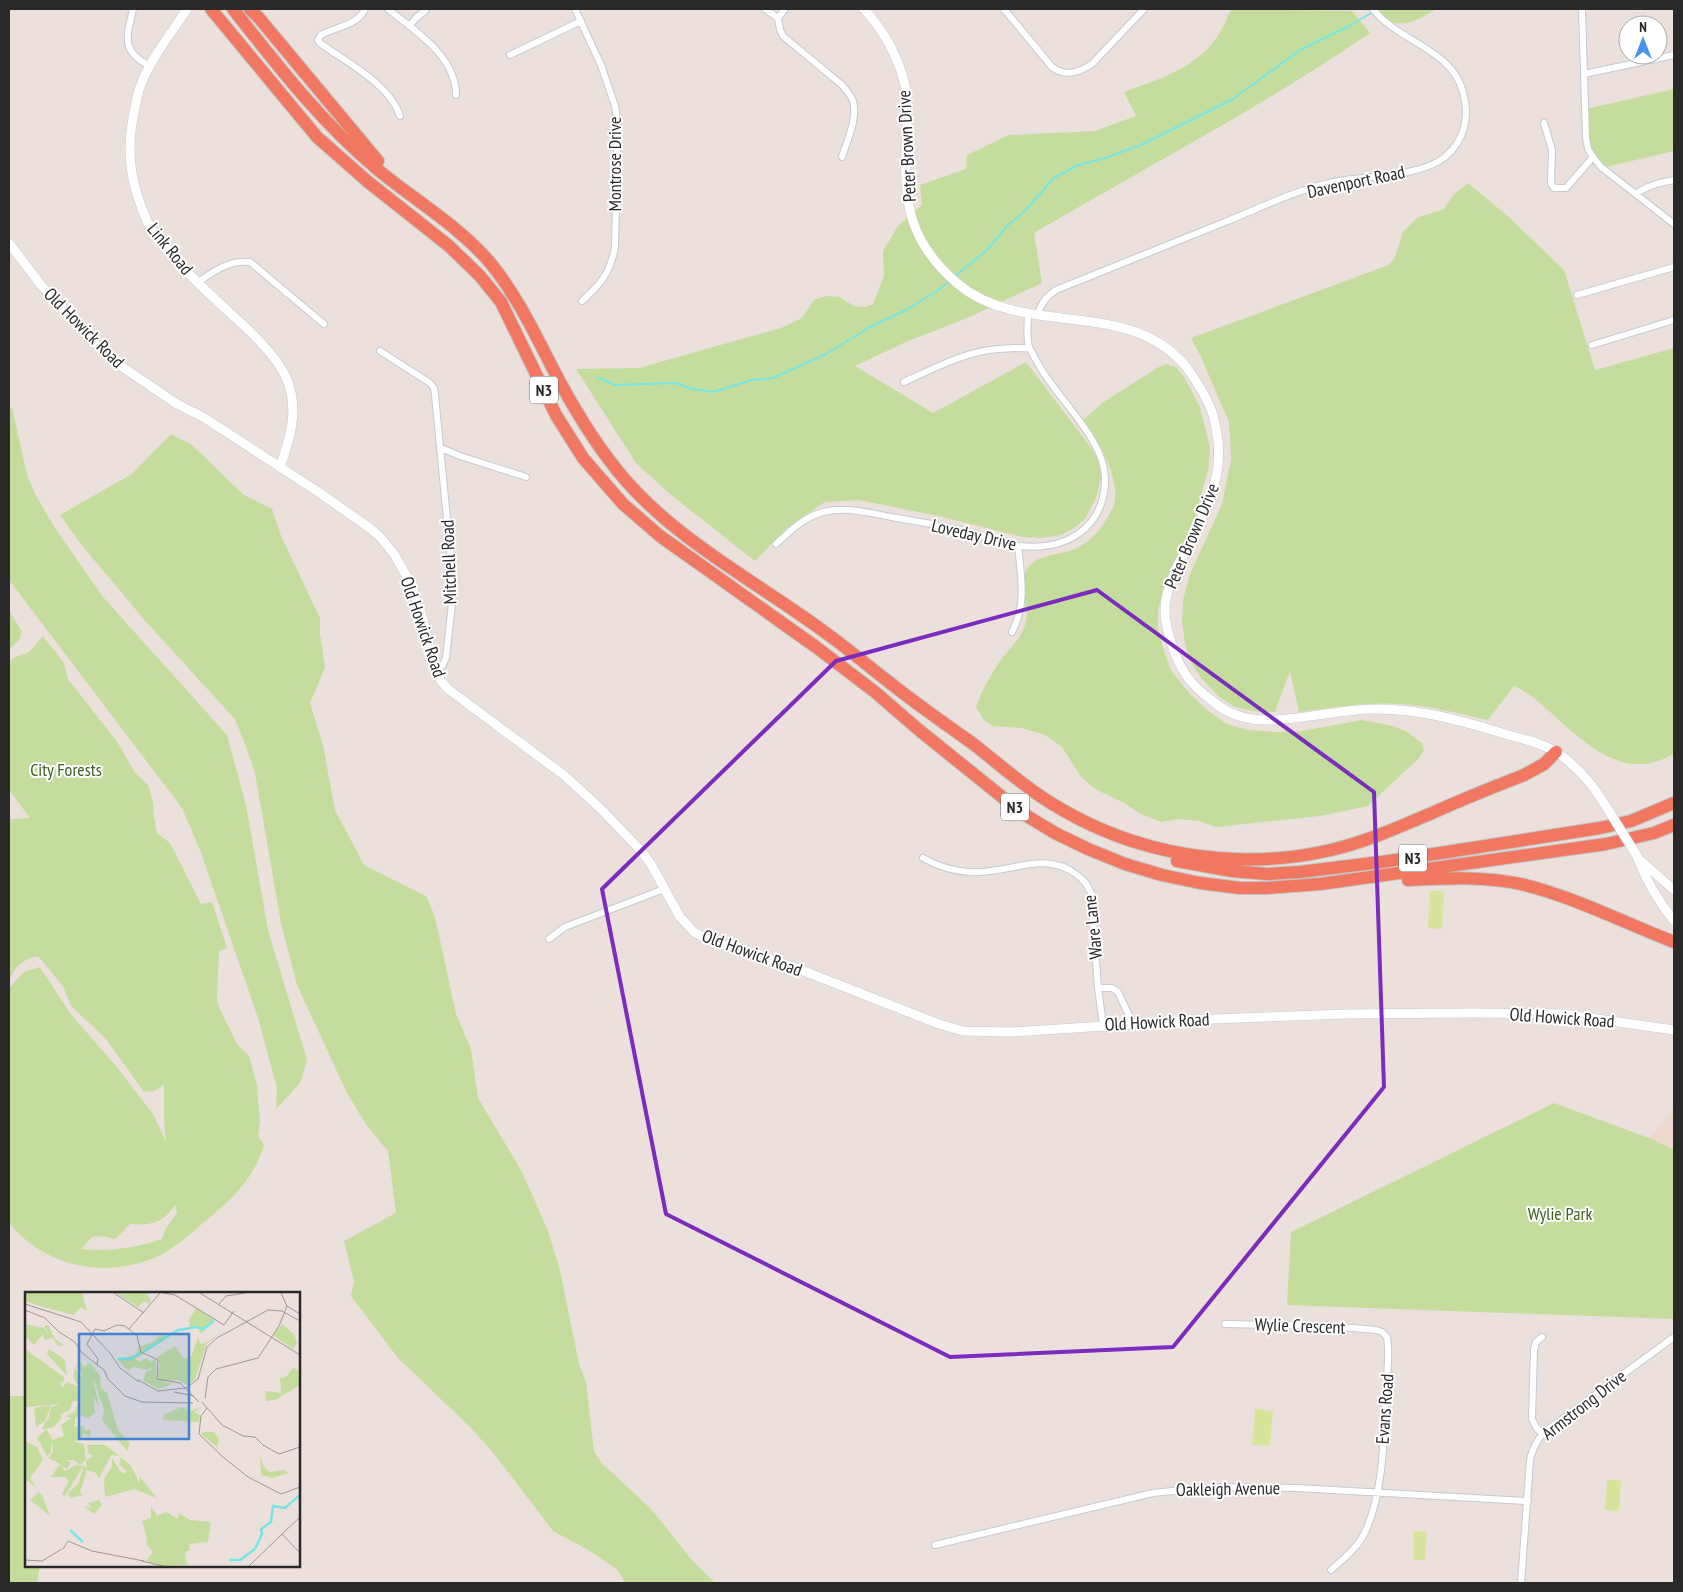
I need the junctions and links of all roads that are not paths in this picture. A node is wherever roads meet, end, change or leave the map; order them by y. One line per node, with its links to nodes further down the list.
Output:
1 (133, 9): 22 (street)
2 (187, 9): 22 (street, Link Road)
3 (211, 9): 59 (highway, N3)
4 (233, 9): 31 (highway, N3)
5 (250, 9): 31 (highway)
6 (365, 9): 25 (street)
7 (388, 9): 19 (street)
8 (575, 9): 18 (street, Montrose Drive)
9 (765, 9): 17 (street)
10 (784, 9): 17 (street)
11 (864, 9): 38 (street, Peter Brown Drive)
12 (1004, 9): 13 (street)
13 (1144, 9)
14 (1373, 9): 39 (street, Davenport Road)
15 (1582, 9): 23 (street)
16 (426, 11): 19 (street)
17 (778, 18): 27 (street)
18 (581, 21): 20 (street); 37 (street, Montrose Drive)
19 (409, 26): 24 (street)
20 (510, 55)
21 (1674, 55): 23 (street)
22 (150, 66): 35 (street, Link Road)
23 (1584, 74): 28 (street)
24 (456, 95)
25 (400, 116)
26 (1544, 123): 28 (street)
27 (842, 157)
28 (1593, 157): 30 (street)
29 (1674, 180): 30 (street)
30 (1636, 194): 32 (street)
31 (416, 200): 53 (highway, N3)
32 (1674, 224)
33 (9, 243): 47 (street, Old Howick Road)
34 (1674, 267): 36 (street)
35 (198, 282): 41 (street); 47 (street, Link Road)
36 (1577, 295)
37 (582, 301)
38 (1028, 313): 39 (street, Peter Brown Drive); 43 (street, Loveday Drive)
39 (1038, 314): 54 (street, Peter Brown Drive)
40 (1674, 320): 42 (street)
41 (324, 324)
42 (1592, 345)
43 (1029, 348): 45 (street); 50 (street, Loveday Drive)
44 (380, 350): 46 (street, Mitchell Road)
45 (904, 382)
46 (442, 448): 48 (street); 52 (street, Mitchell Road)
47 (280, 467): 52 (street, Old Howick Road)
48 (526, 477)
49 (776, 544): 50 (street, Loveday Drive)
50 (1018, 546): 51 (street)
51 (1012, 632)
52 (436, 671): 60 (street, Old Howick Road)
53 (930, 715): 54 (highway); 55 (highway, N3)
54 (1556, 752): 57 (street, Peter Brown Drive, bridge)
55 (1674, 803)
56 (1674, 825): 59 (highway, N3)
57 (1636, 856): 61 (street, Peter Brown Drive); 62 (street, Peter Brown Drive)
58 (923, 858): 65 (street, Ware Lane)
59 (1320, 884): 64 (highway)
60 (664, 889): 63 (street); 67 (street, Old Howick Road)
61 (1674, 890)
62 (1674, 921)
63 (549, 939)
64 (1674, 942)
65 (1098, 988): 66 (street); 67 (street, Ware Lane)
66 (1133, 1024): 67 (street, Old Howick Road); 68 (street, Old Howick Road)
67 (1103, 1025)
68 (1674, 1030)
69 (1225, 1324): 70 (street, Wylie Crescent)
70 (1376, 1330): 74 (street, Evans Road)
71 (1542, 1337): 73 (street)
72 (1674, 1337): 73 (street, Armstrong Drive)
73 (1543, 1433): 75 (street, Armstrong Drive)
74 (1377, 1494): 75 (street, Oakleigh Avenue); 76 (street, Oakleigh Avenue); 77 (street)
75 (1528, 1501): 78 (street, Armstrong Drive)
76 (935, 1545)
77 (1331, 1570)
78 (1521, 1583)

